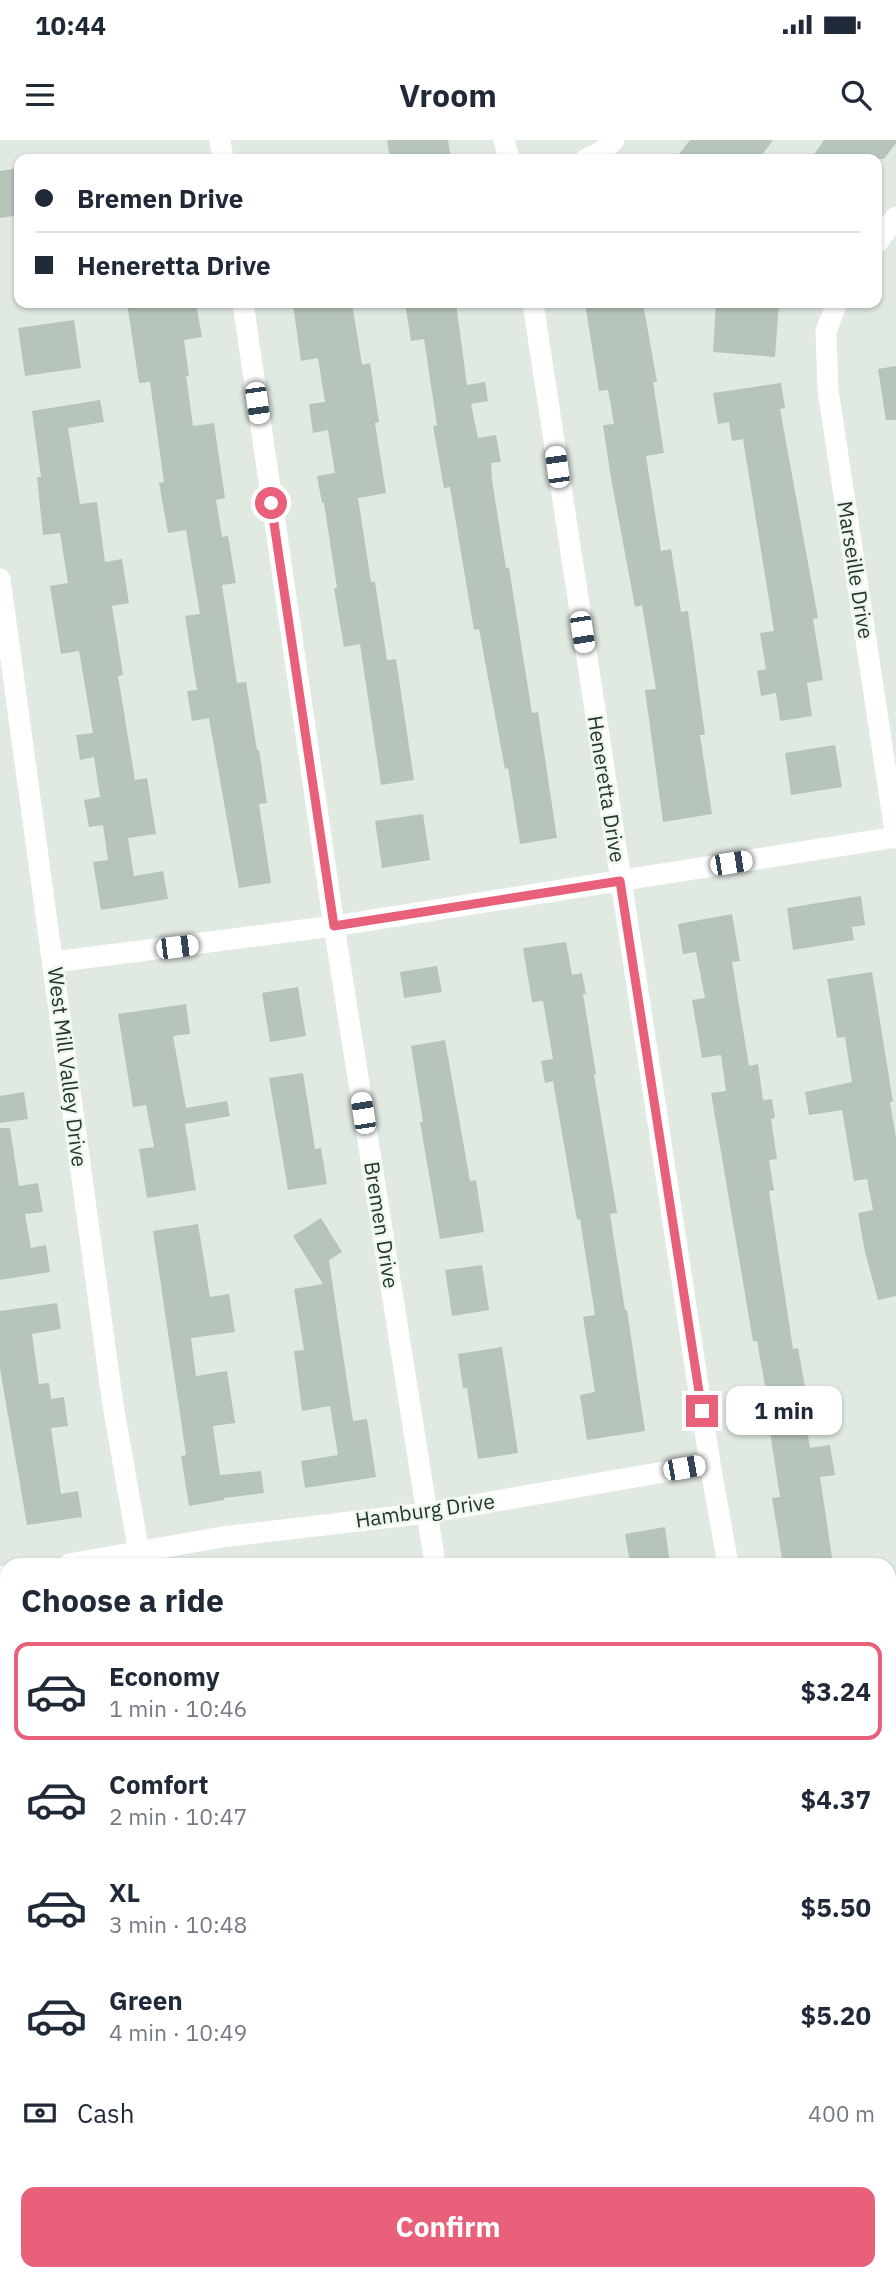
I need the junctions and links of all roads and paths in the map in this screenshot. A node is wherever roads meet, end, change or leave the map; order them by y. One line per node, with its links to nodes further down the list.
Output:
1 (614, 140): 2 (street)
2 (597, 154)
3 (896, 217): 4 (street)
4 (882, 236)
5 (244, 308): 11 (street, Bremen Drive)
6 (534, 308): 10 (street, Heneretta Drive)
7 (835, 308): 9 (street, Marseille Drive)
8 (0, 581): 12 (street, West Mill Valley Drive)
9 (896, 838): 10 (street)
10 (620, 881): 11 (street); 13 (street, Heneretta Drive)
11 (334, 926): 12 (street); 14 (street, Bremen Drive)
12 (54, 962): 15 (street, West Mill Valley Drive)
13 (710, 1464): 14 (street, Hamburg Drive); 17 (street, Heneretta Drive)
14 (427, 1513): 15 (street, Hamburg Drive); 16 (street, Bremen Drive)
15 (140, 1558)
16 (434, 1558)
17 (727, 1558)

